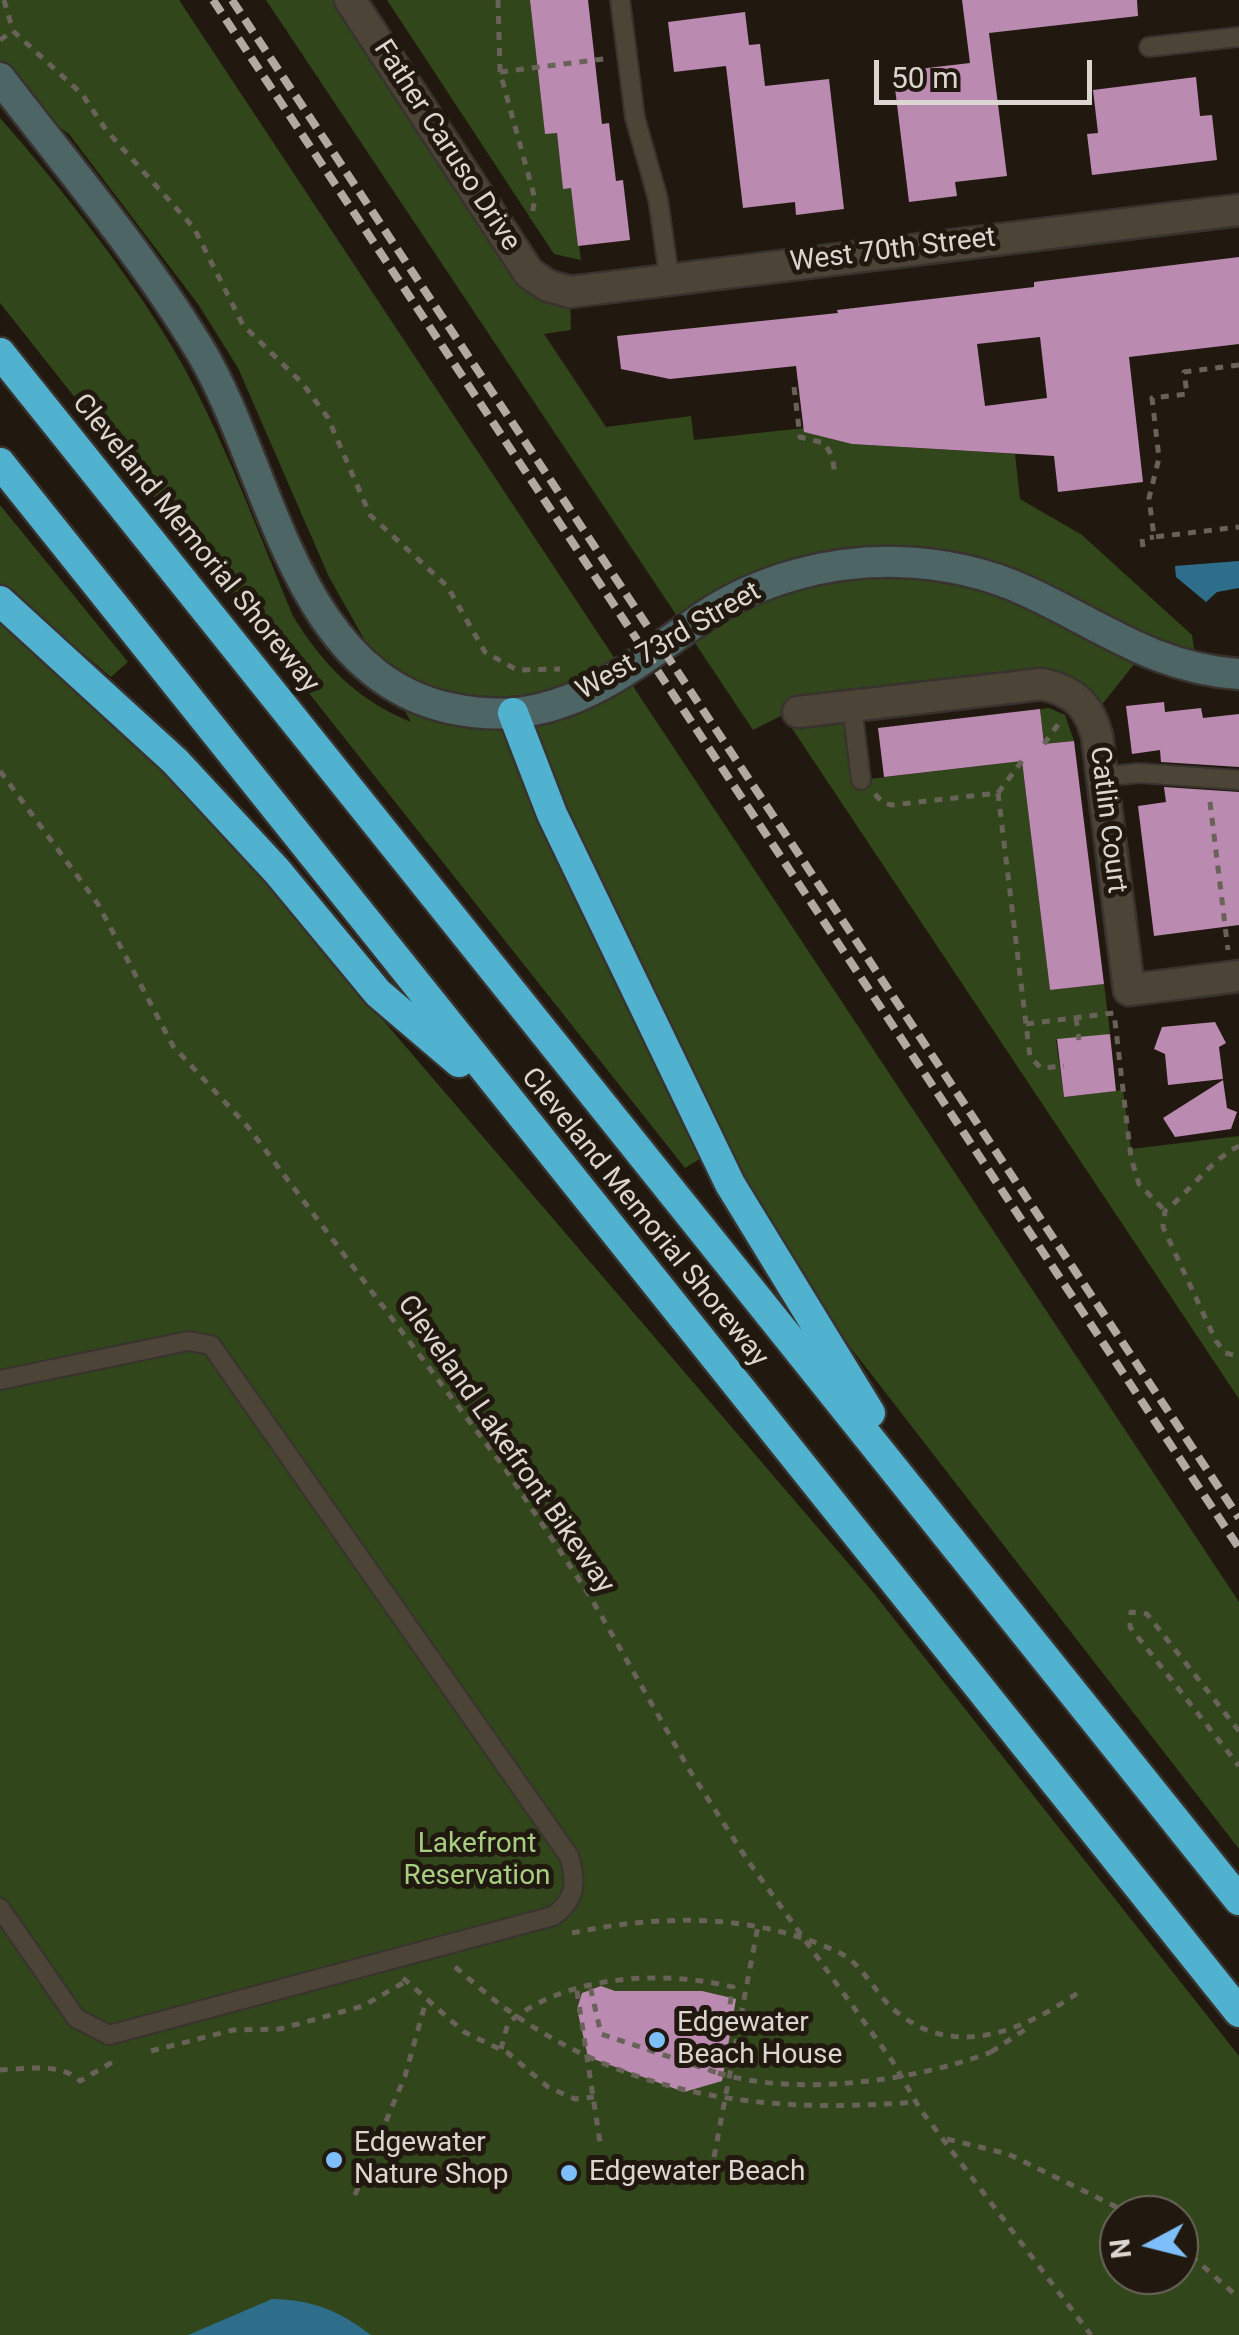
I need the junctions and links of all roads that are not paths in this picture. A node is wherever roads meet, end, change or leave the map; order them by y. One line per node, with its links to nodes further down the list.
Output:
1 (350, 0): 8 (street, Father Caruso Drive)
2 (620, 0): 7 (lane)
3 (1239, 37): 4 (lane)
4 (1148, 47)
5 (0, 78): 15 (street, West 73rd Street)
6 (1239, 210): 7 (street, West 70th Street)
7 (669, 278): 8 (street, West 70th Street)
8 (548, 286)
9 (0, 353): 22 (highway, Cleveland Memorial Shoreway)
10 (0, 464): 20 (highway, Cleveland Memorial Shoreway)
11 (0, 601): 20 (highway)
12 (1239, 674): 15 (street, West 73rd Street)
13 (852, 706): 14 (street, Catlin Court); 16 (street, Catlin Court); 18 (lane)
14 (798, 712)
15 (513, 713): 22 (highway)
16 (1102, 777): 17 (lane); 19 (street, Catlin Court)
17 (1239, 780)
18 (866, 781)
19 (1235, 977)
20 (513, 1108): 25 (highway, Cleveland Memorial Shoreway)
21 (0, 1380): 24 (lane)
22 (945, 1532): 23 (highway, Cleveland Memorial Shoreway)
23 (1239, 1900)
24 (0, 1908)
25 (1239, 2012)

